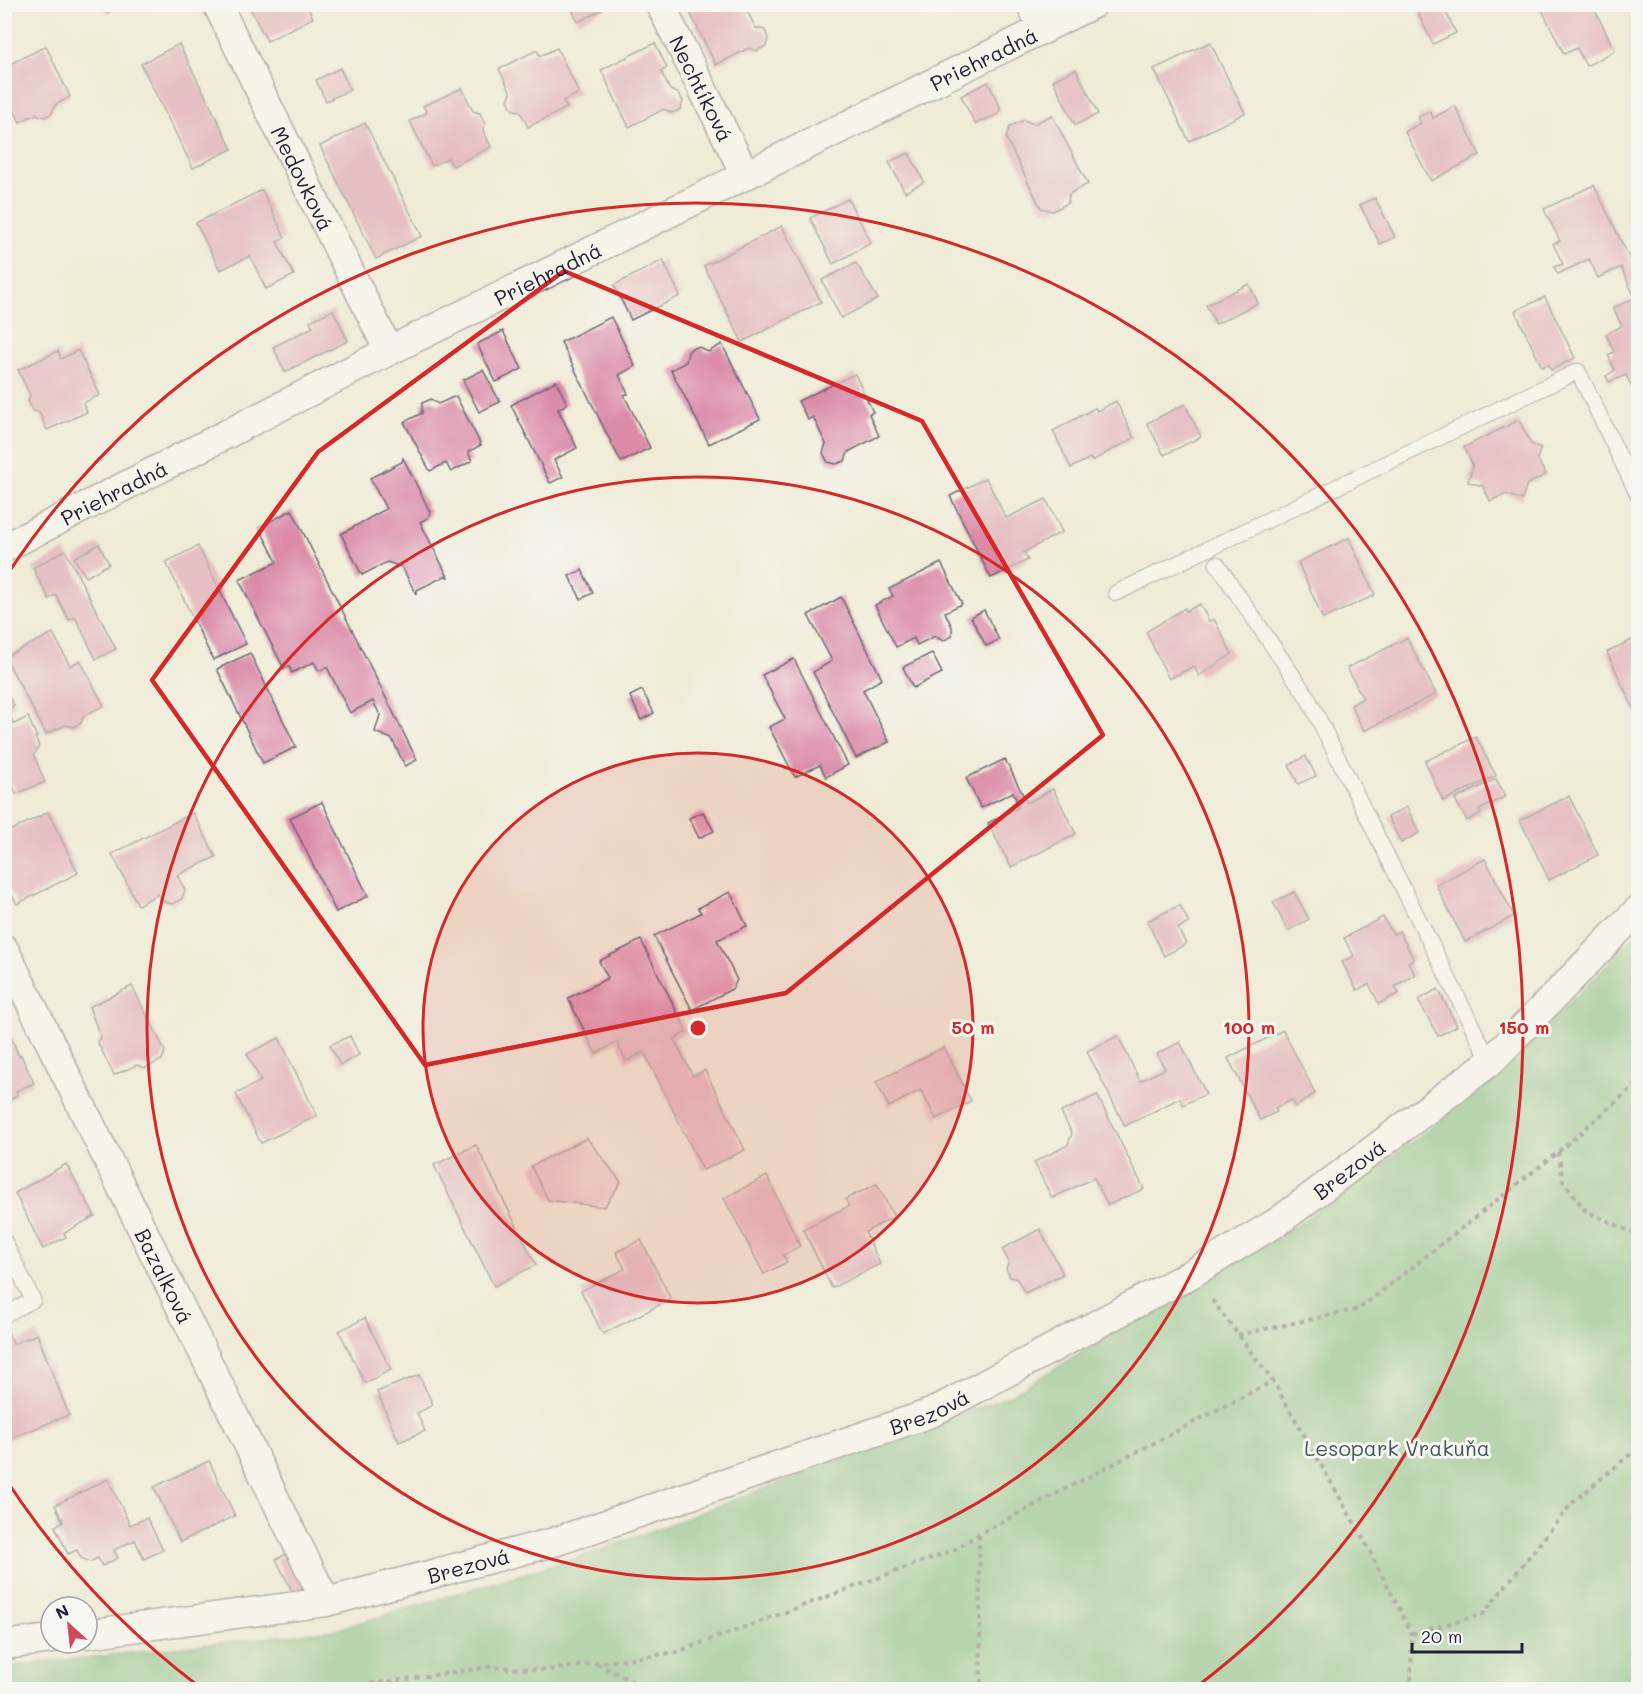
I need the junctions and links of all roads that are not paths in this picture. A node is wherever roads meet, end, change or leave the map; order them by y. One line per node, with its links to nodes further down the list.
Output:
1 (217, 4): 7 (street, Medovková)
2 (660, 4): 6 (street, Nechtíková)
3 (1031, 4): 5 (street)
4 (1093, 4): 5 (street, Priehradná)
5 (1043, 30): 6 (street, Priehradná)
6 (745, 174): 7 (street, Priehradná)
7 (389, 351): 9 (street, Priehradná)
8 (1638, 495): 11 (lane)
9 (4, 548)
10 (1217, 564): 14 (lane)
11 (1116, 593)
12 (1638, 910): 14 (street, Brezová)
13 (4, 949): 17 (street, Bazalková)
14 (1490, 1062): 17 (street, Brezová)
15 (4, 1241): 16 (lane)
16 (4, 1315)
17 (327, 1602): 18 (street, Brezová)
18 (99, 1632)
19 (39, 1641): 20 (street)
20 (4, 1645)

